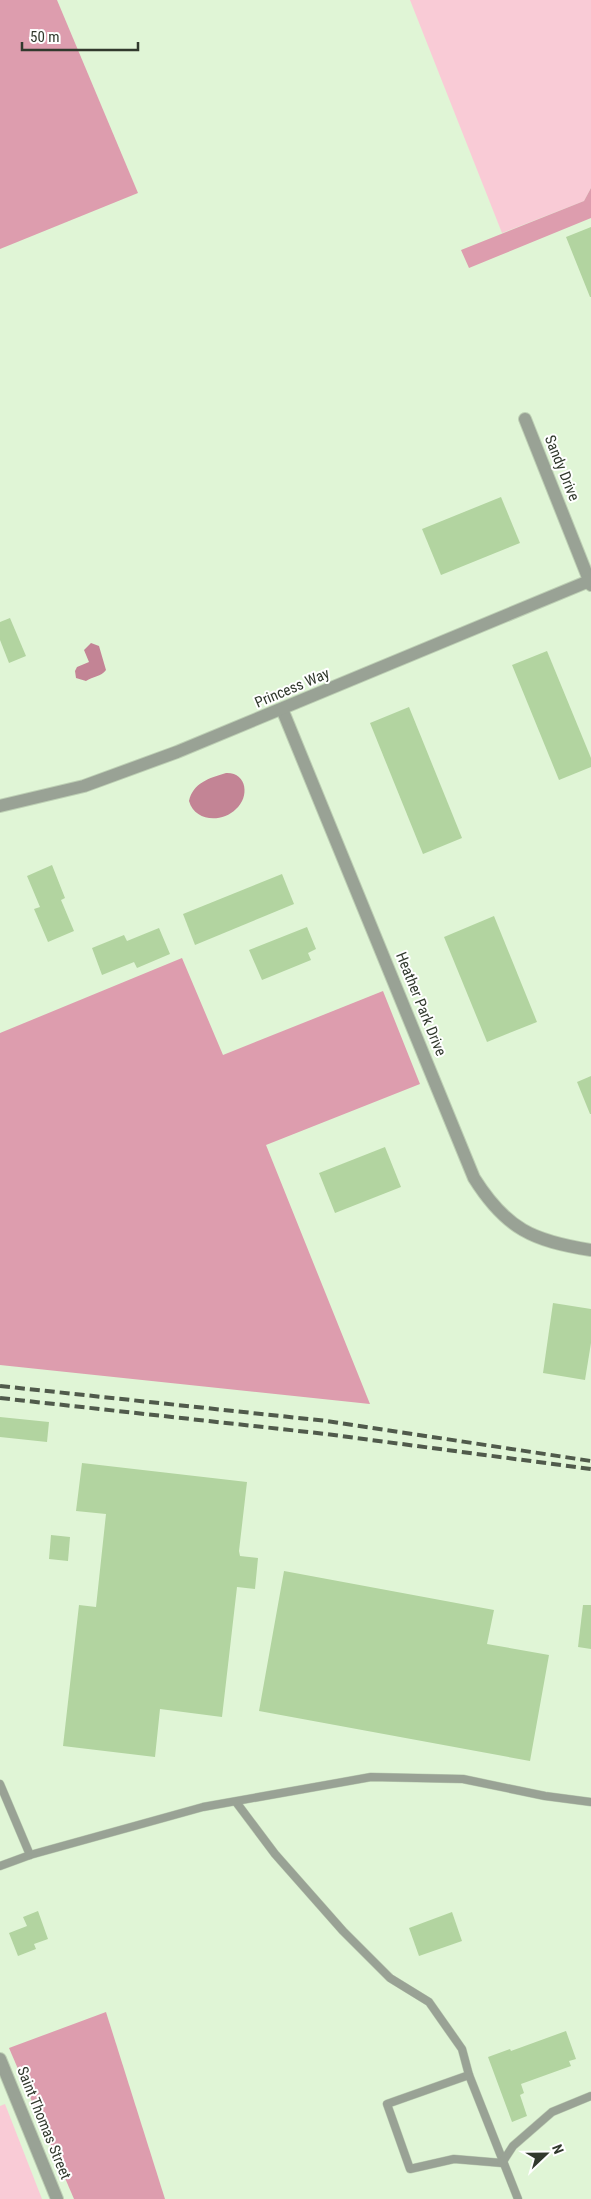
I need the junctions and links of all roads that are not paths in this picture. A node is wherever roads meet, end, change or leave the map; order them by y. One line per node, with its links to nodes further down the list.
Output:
1 (525, 419): 2 (street, Sandy Drive)
2 (590, 583): 3 (street, Princess Way)
3 (282, 709): 4 (street, Princess Way); 5 (street, Heather Park Drive)
4 (0, 806)
5 (591, 1250)
6 (0, 1784): 9 (lane)
7 (236, 1802): 8 (lane); 9 (lane); 12 (lane)
8 (591, 1802)
9 (30, 1855): 10 (lane)
10 (0, 1866)
11 (0, 2059): 15 (street, Saint Thomas Street)
12 (470, 2075): 14 (lane); 14 (lane)
13 (591, 2096): 14 (lane)
14 (502, 2163): 16 (lane)
15 (57, 2199)
16 (518, 2199)

